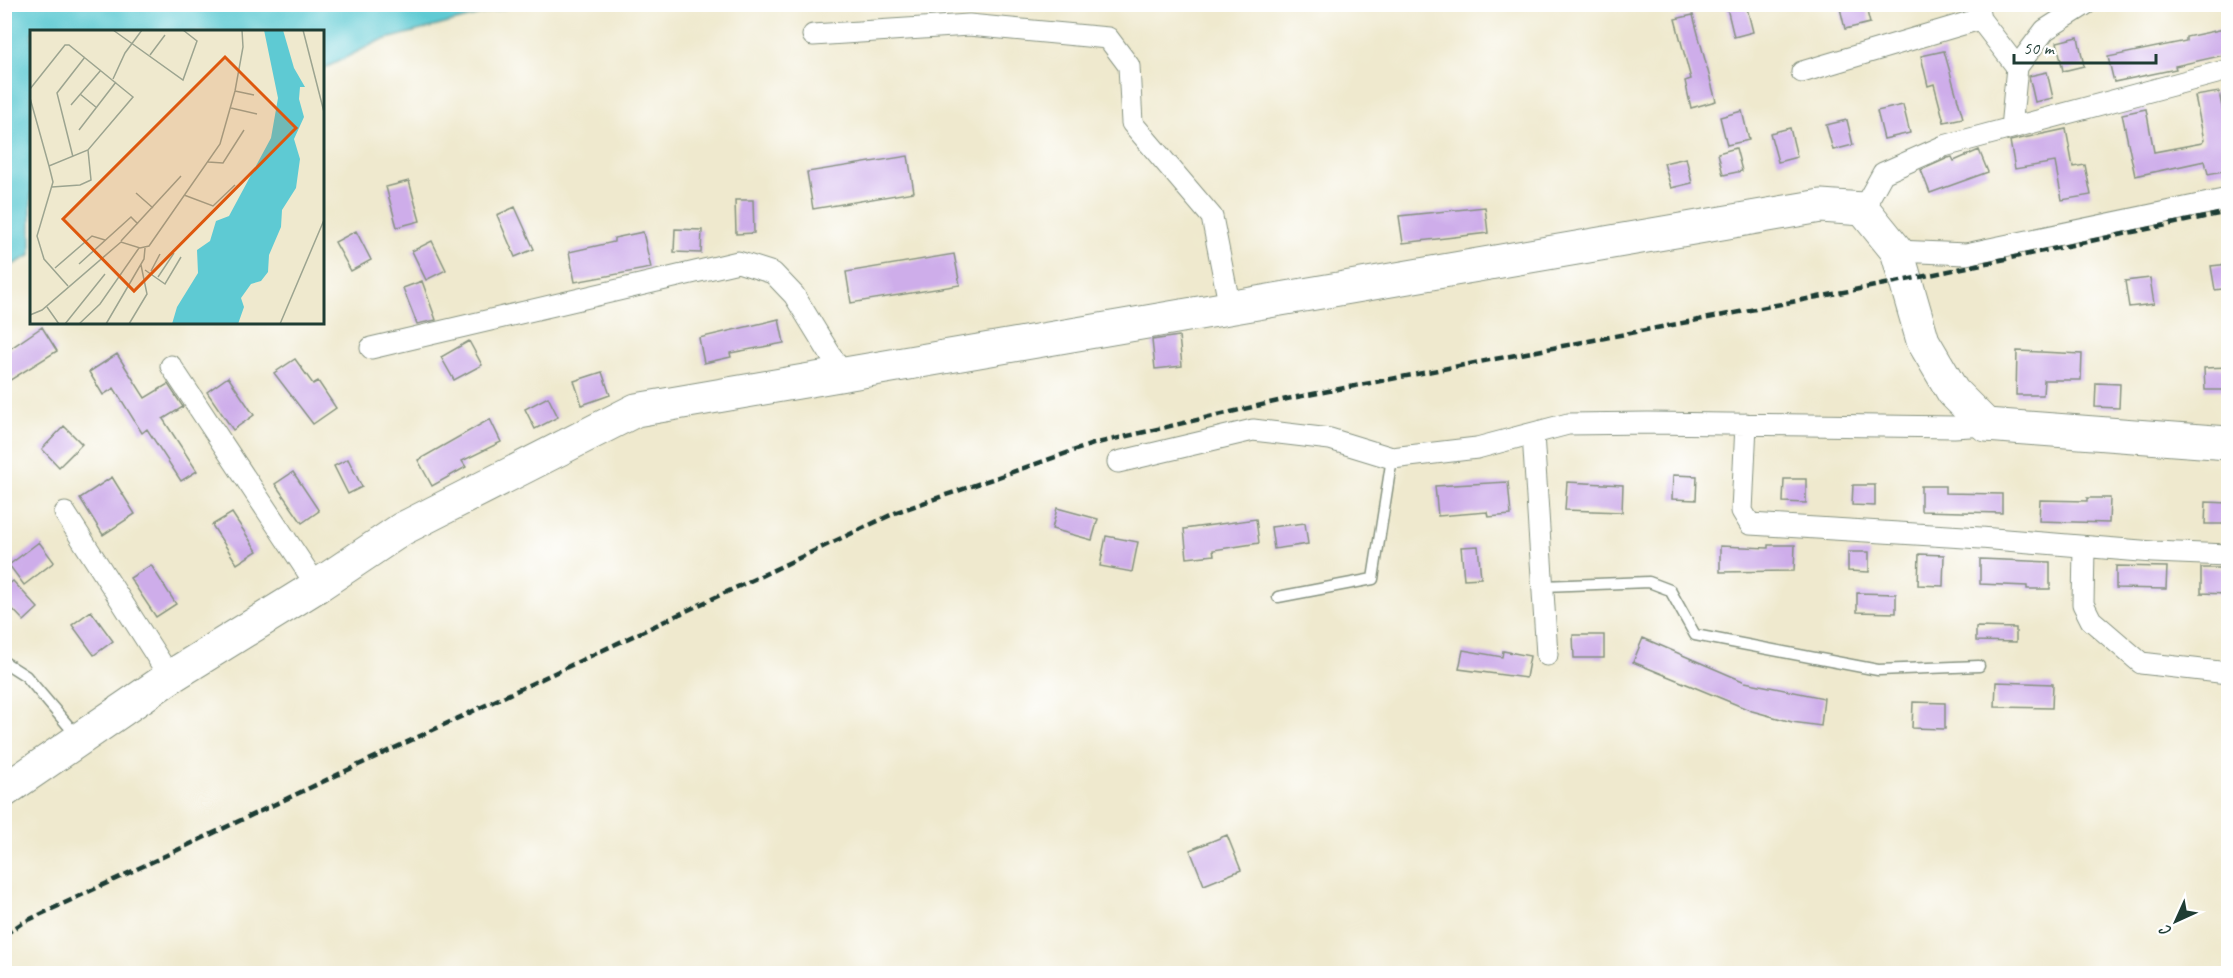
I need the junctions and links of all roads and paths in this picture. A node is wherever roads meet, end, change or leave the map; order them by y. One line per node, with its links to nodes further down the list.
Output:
1 (2086, 4): 4 (street)
2 (1978, 12): 4 (street); 6 (street)
3 (813, 35): 11 (street)
4 (2017, 67): 7 (street)
5 (2229, 70): 7 (street)
6 (1802, 72)
7 (2011, 128): 9 (street)
8 (2229, 199): 10 (street)
9 (1863, 210): 10 (main road); 11 (main road)
10 (1898, 251): 16 (main road)
11 (1230, 308): 14 (main road)
12 (371, 348): 14 (street)
13 (171, 366): 24 (street)
14 (843, 375): 24 (main road)
15 (1746, 424): 16 (street); 17 (street); 22 (street)
16 (1986, 425): 18 (main road)
17 (1533, 434): 19 (street); 25 (street)
18 (2229, 442)
19 (1392, 458): 20 (street); 26 (lane)
20 (1118, 462)
21 (65, 513): 31 (street)
22 (2084, 547): 23 (street); 30 (street)
23 (2229, 555)
24 (317, 586): 31 (main road)
25 (1543, 586): 27 (street); 29 (lane)
26 (1278, 597)
27 (1547, 655)
28 (4, 662): 32 (lane)
29 (1979, 666)
30 (2229, 672)
31 (170, 677): 32 (main road)
32 (80, 739): 33 (main road)
33 (4, 791)

